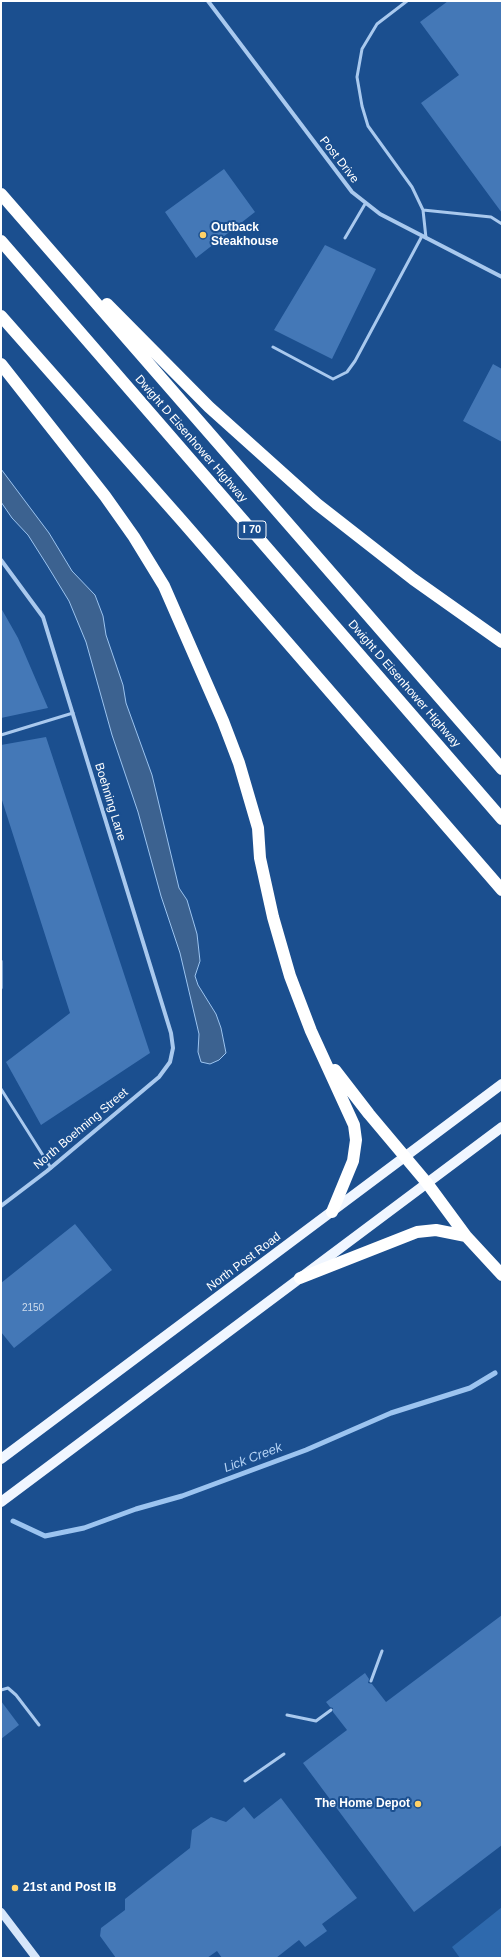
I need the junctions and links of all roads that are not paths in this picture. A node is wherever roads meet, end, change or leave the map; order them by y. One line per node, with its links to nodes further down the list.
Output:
1 (208, 1): 4 (street, Post Drive)
2 (407, 1): 5 (lane)
3 (1, 193): 15 (highway); 18 (highway)
4 (365, 204): 7 (street, Post Drive); 8 (lane)
5 (423, 210): 6 (lane); 7 (lane)
6 (502, 224)
7 (424, 237): 10 (street, Post Drive); 12 (lane)
8 (345, 238)
9 (1, 241): 19 (highway, Dwight D Eisenhower Highway / I 70)
10 (502, 278)
11 (1, 316): 20 (highway)
12 (273, 348)
13 (1, 364): 23 (highway)
14 (1, 560): 16 (street, Boehning Lane)
15 (502, 642)
16 (73, 713): 17 (lane); 24 (street, Boehning Lane)
17 (1, 735)
18 (502, 769)
19 (502, 819)
20 (502, 890)
21 (1, 961): 22 (lane)
22 (1, 988)
23 (323, 1055): 28 (highway); 32 (highway)
24 (170, 1062): 29 (street, North Boehning Street)
25 (502, 1084): 28 (main road, North Post Road)
26 (1, 1089): 29 (lane)
27 (502, 1127): 30 (main road)
28 (405, 1157): 30 (highway); 32 (main road, North Post Road)
29 (51, 1168): 31 (street, North Boehning Street)
30 (427, 1183): 33 (highway); 35 (main road)
31 (1, 1206)
32 (332, 1212): 36 (main road, North Post Road)
33 (466, 1236): 34 (highway); 35 (highway)
34 (502, 1275)
35 (300, 1278): 37 (main road)
36 (1, 1459)
37 (1, 1502)
38 (382, 1652): 39 (lane)
39 (371, 1681)
40 (1, 1690): 43 (lane)
41 (331, 1710): 42 (lane)
42 (287, 1715)
43 (39, 1725)
44 (284, 1754): 45 (lane)
45 (245, 1781)
46 (1, 1912): 47 (main road)
47 (36, 1958)

